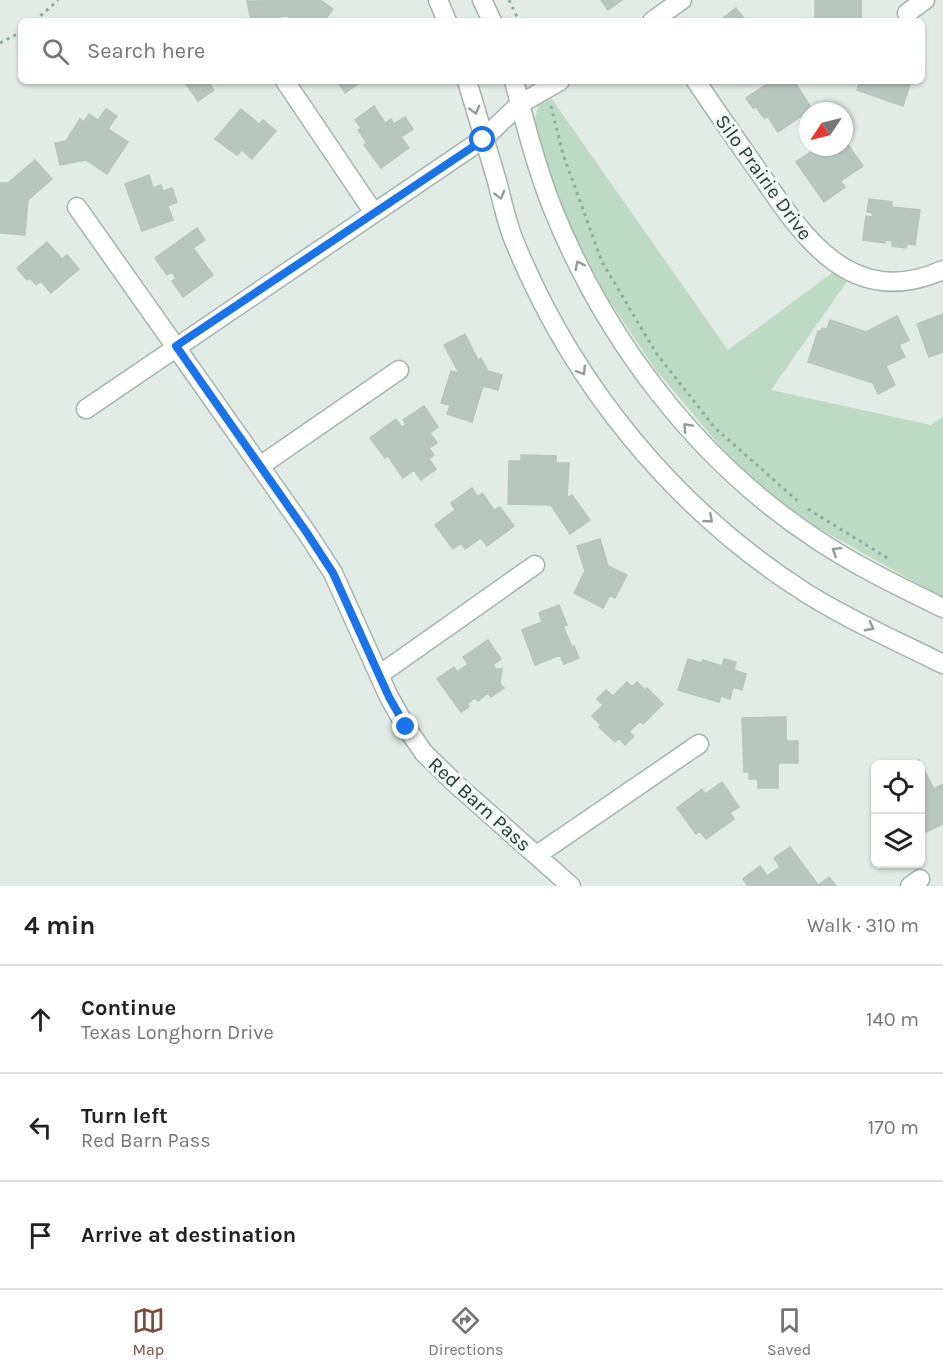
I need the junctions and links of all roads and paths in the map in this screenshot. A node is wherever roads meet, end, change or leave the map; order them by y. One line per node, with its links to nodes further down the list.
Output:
1 (58, 0): 8 (path)
2 (438, 0): 9 (street)
3 (482, 0): 10 (street)
4 (509, 0): 11 (path)
5 (682, 0): 12 (street)
6 (925, 0): 7 (street)
7 (907, 13)
8 (38, 18)
9 (446, 18)
10 (491, 18)
11 (518, 18)
12 (657, 18)
13 (18, 34): 14 (path)
14 (0, 43)
15 (287, 84): 23 (street)
16 (468, 84): 21 (street, one-way to 21)
17 (515, 84): 20 (street)
18 (698, 84): 24 (street, Silo Prairie Drive)
19 (553, 85): 20 (street); 29 (path)
20 (520, 104): 21 (street); 31 (street, one-way to 20)
21 (483, 140): 23 (street); 32 (street, one-way to 32)
22 (77, 207): 25 (street, Red Barn Pass)
23 (374, 213): 25 (street)
24 (943, 270)
25 (176, 346): 27 (street); 28 (street, Red Barn Pass)
26 (399, 370): 28 (street)
27 (86, 409)
28 (260, 466): 33 (street, Red Barn Pass)
29 (889, 559)
30 (535, 565): 33 (street)
31 (943, 608)
32 (943, 664)
33 (379, 675): 35 (street, Red Barn Pass)
34 (699, 744): 35 (street)
35 (537, 855): 36 (street, Red Barn Pass)
36 (571, 886)

